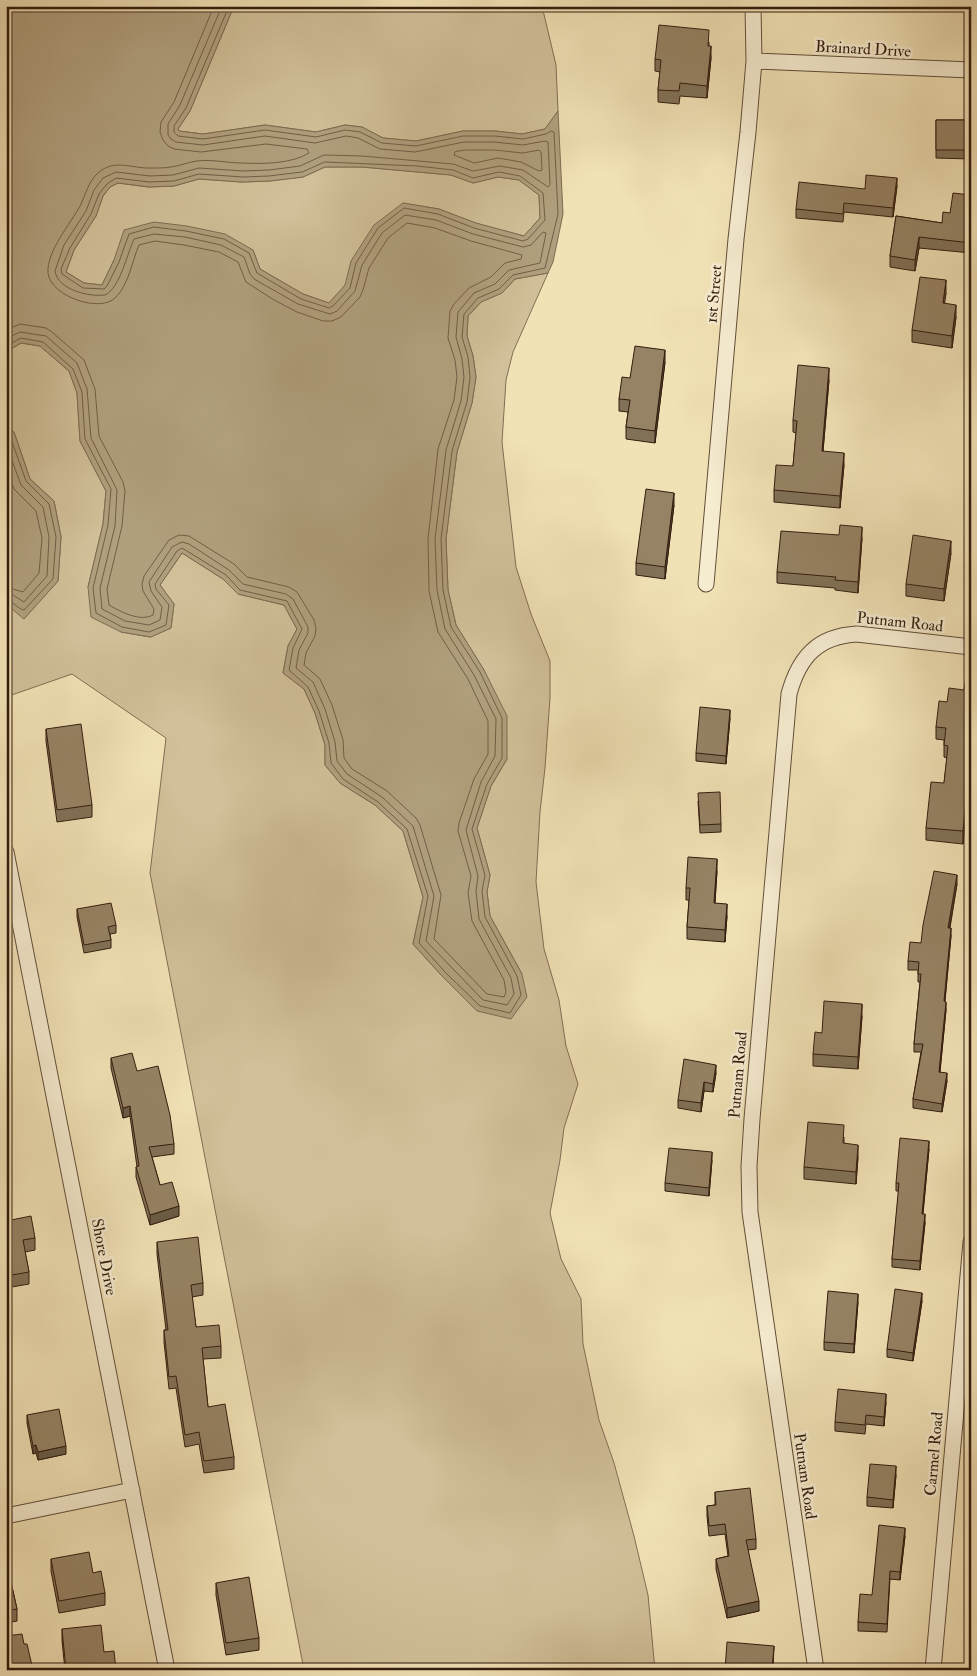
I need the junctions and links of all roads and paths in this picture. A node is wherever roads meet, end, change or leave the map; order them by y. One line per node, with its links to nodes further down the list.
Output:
1 (753, 6): 2 (street, 1st Street)
2 (754, 61): 3 (street, Brainard Drive); 4 (street, 1st Street)
3 (971, 70)
4 (706, 584)
5 (971, 647): 11 (street, Putnam Road)
6 (6, 852): 8 (street, Shore Drive)
7 (971, 1242): 12 (street, Carmel Road)
8 (132, 1490): 9 (street); 10 (street, Shore Drive)
9 (6, 1516)
10 (168, 1670)
11 (816, 1670)
12 (933, 1670)

